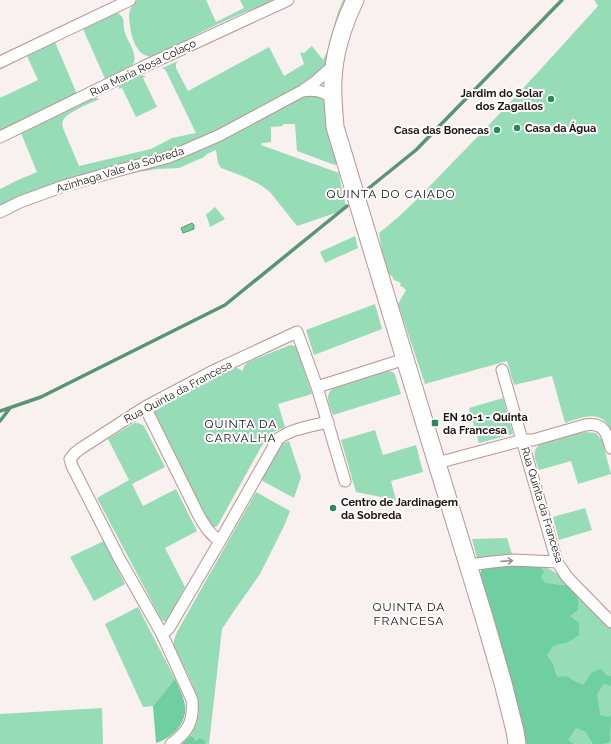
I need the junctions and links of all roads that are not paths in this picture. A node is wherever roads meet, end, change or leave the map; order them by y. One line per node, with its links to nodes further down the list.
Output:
1 (130, 0): 4 (street)
2 (288, 0): 8 (street, Rua Maria Rosa Colaço)
3 (355, 0): 5 (main road)
4 (0, 62)
5 (334, 65): 6 (street, Azinhaga Vale da Sobreda); 7 (main road)
6 (302, 91): 7 (street); 9 (street, Azinhaga Vale da Sobreda)
7 (333, 97): 10 (main road)
8 (0, 138)
9 (0, 212)
10 (405, 359): 12 (street); 17 (main road)
11 (502, 370): 15 (street, Rua Quinta da Francesa)
12 (317, 387): 13 (street, Rua Quinta da Francesa); 14 (street)
13 (145, 407): 19 (street); 23 (street, Rua Quinta da Francesa)
14 (328, 422): 18 (street); 19 (street)
15 (522, 440): 16 (street, Rua Quinta da Francesa); 17 (street, Rua Quinta da Francesa); 20 (street, Rua Quinta da Francesa)
16 (611, 448)
17 (437, 463): 21 (main road)
18 (346, 481)
19 (220, 541): 23 (street)
20 (557, 562): 21 (street, one-way to 20); 22 (street, Rua Quinta da Francesa)
21 (468, 566): 25 (main road)
22 (611, 622)
23 (162, 634): 24 (street, Rua Quinta da Francesa)
24 (171, 744)
25 (517, 744)

